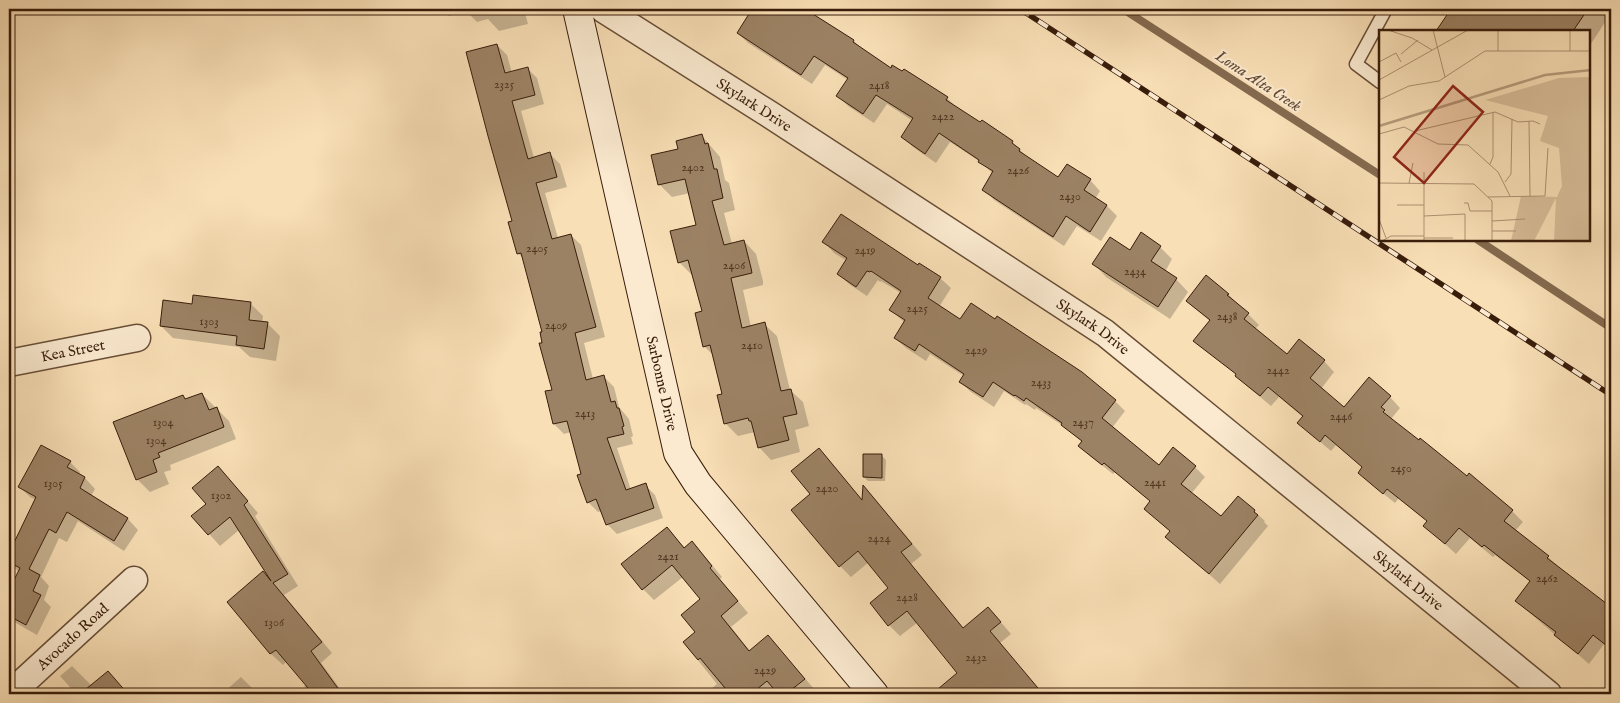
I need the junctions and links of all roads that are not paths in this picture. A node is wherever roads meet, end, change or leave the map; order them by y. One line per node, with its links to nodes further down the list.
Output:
1 (577, 9): 9 (street, Sarbonne Drive)
2 (603, 9): 10 (street, Skylark Drive)
3 (1386, 9): 4 (lane)
4 (1379, 81)
5 (137, 338): 6 (street, Kea Street)
6 (9, 363)
7 (134, 580): 8 (street, Avocado Road)
8 (10, 694)
9 (874, 694)
10 (1548, 694)

